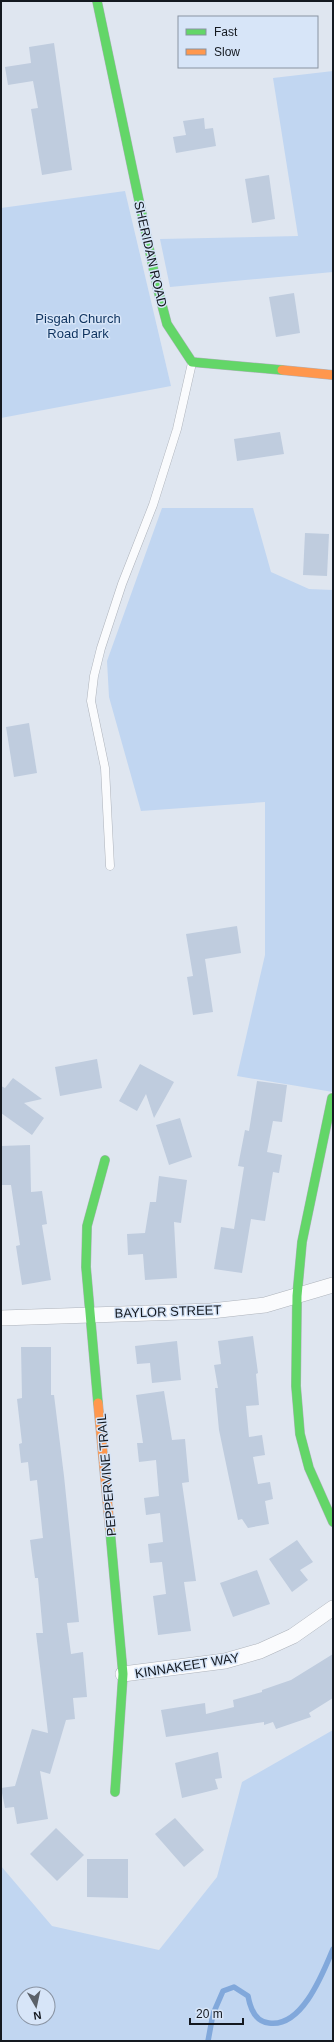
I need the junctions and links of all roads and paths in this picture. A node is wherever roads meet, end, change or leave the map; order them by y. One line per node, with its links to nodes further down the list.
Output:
1 (97, 1): 2 (street, SHERIDAN ROAD)
2 (192, 362): 3 (street); 4 (lane)
3 (333, 375)
4 (110, 866)
5 (332, 1098): 8 (street)
6 (105, 1160): 9 (street, PEPPERVINE TRAIL)
7 (333, 1286): 8 (street, BAYLOR STREET)
8 (297, 1296): 9 (street, BAYLOR STREET); 11 (street)
9 (92, 1314): 10 (street, BAYLOR STREET); 13 (street, PEPPERVINE TRAIL)
10 (1, 1318)
11 (333, 1522)
12 (333, 1608): 13 (street, KINNAKEET WAY)
13 (123, 1674): 14 (street, PEPPERVINE TRAIL)
14 (115, 1792)

